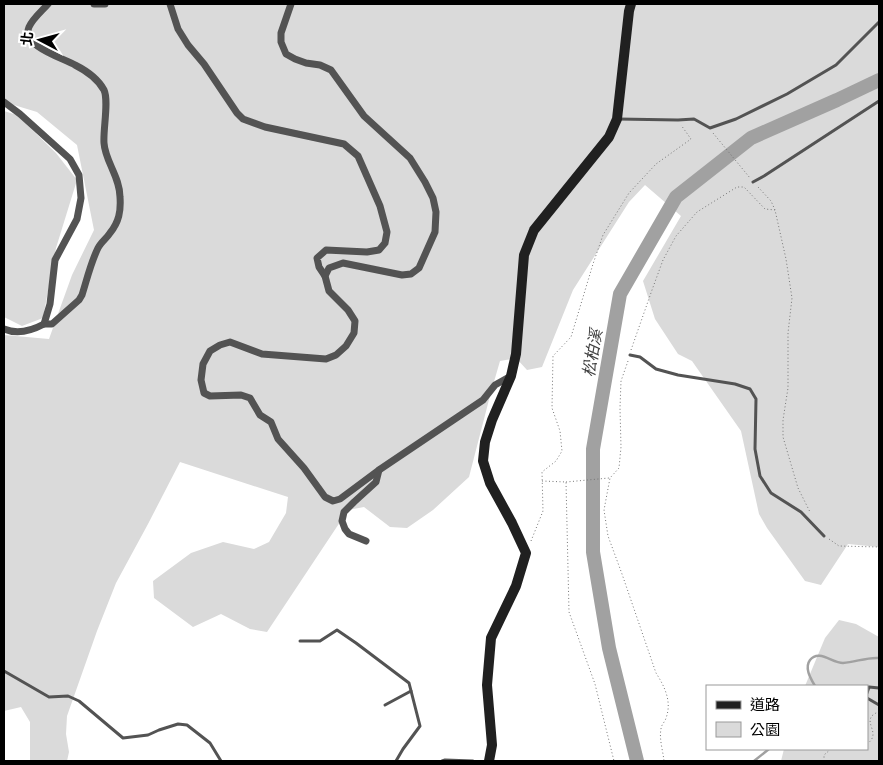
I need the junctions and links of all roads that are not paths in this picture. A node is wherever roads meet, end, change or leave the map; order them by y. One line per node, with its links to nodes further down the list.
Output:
1 (48, 4): 13 (street)
2 (94, 4): 3 (street)
3 (104, 4)
4 (170, 4): 12 (street)
5 (291, 4): 12 (street)
6 (631, 4): 10 (main road)
7 (879, 22): 10 (lane)
8 (4, 102): 13 (street)
9 (879, 102): 11 (lane)
10 (617, 119): 16 (main road)
11 (753, 182)
12 (325, 276): 17 (street)
13 (44, 324): 14 (street)
14 (4, 329)
15 (630, 355): 18 (lane)
16 (511, 376): 17 (street); 30 (main road)
17 (379, 470): 19 (street)
18 (824, 536)
19 (366, 541)
20 (300, 641): 24 (lane)
21 (4, 671): 26 (lane)
22 (879, 688): 23 (lane)
23 (868, 690)
24 (411, 691): 25 (lane); 27 (lane)
25 (386, 706)
26 (221, 761)
27 (396, 761)
28 (442, 761): 29 (lane)
29 (473, 761)
30 (489, 761)

